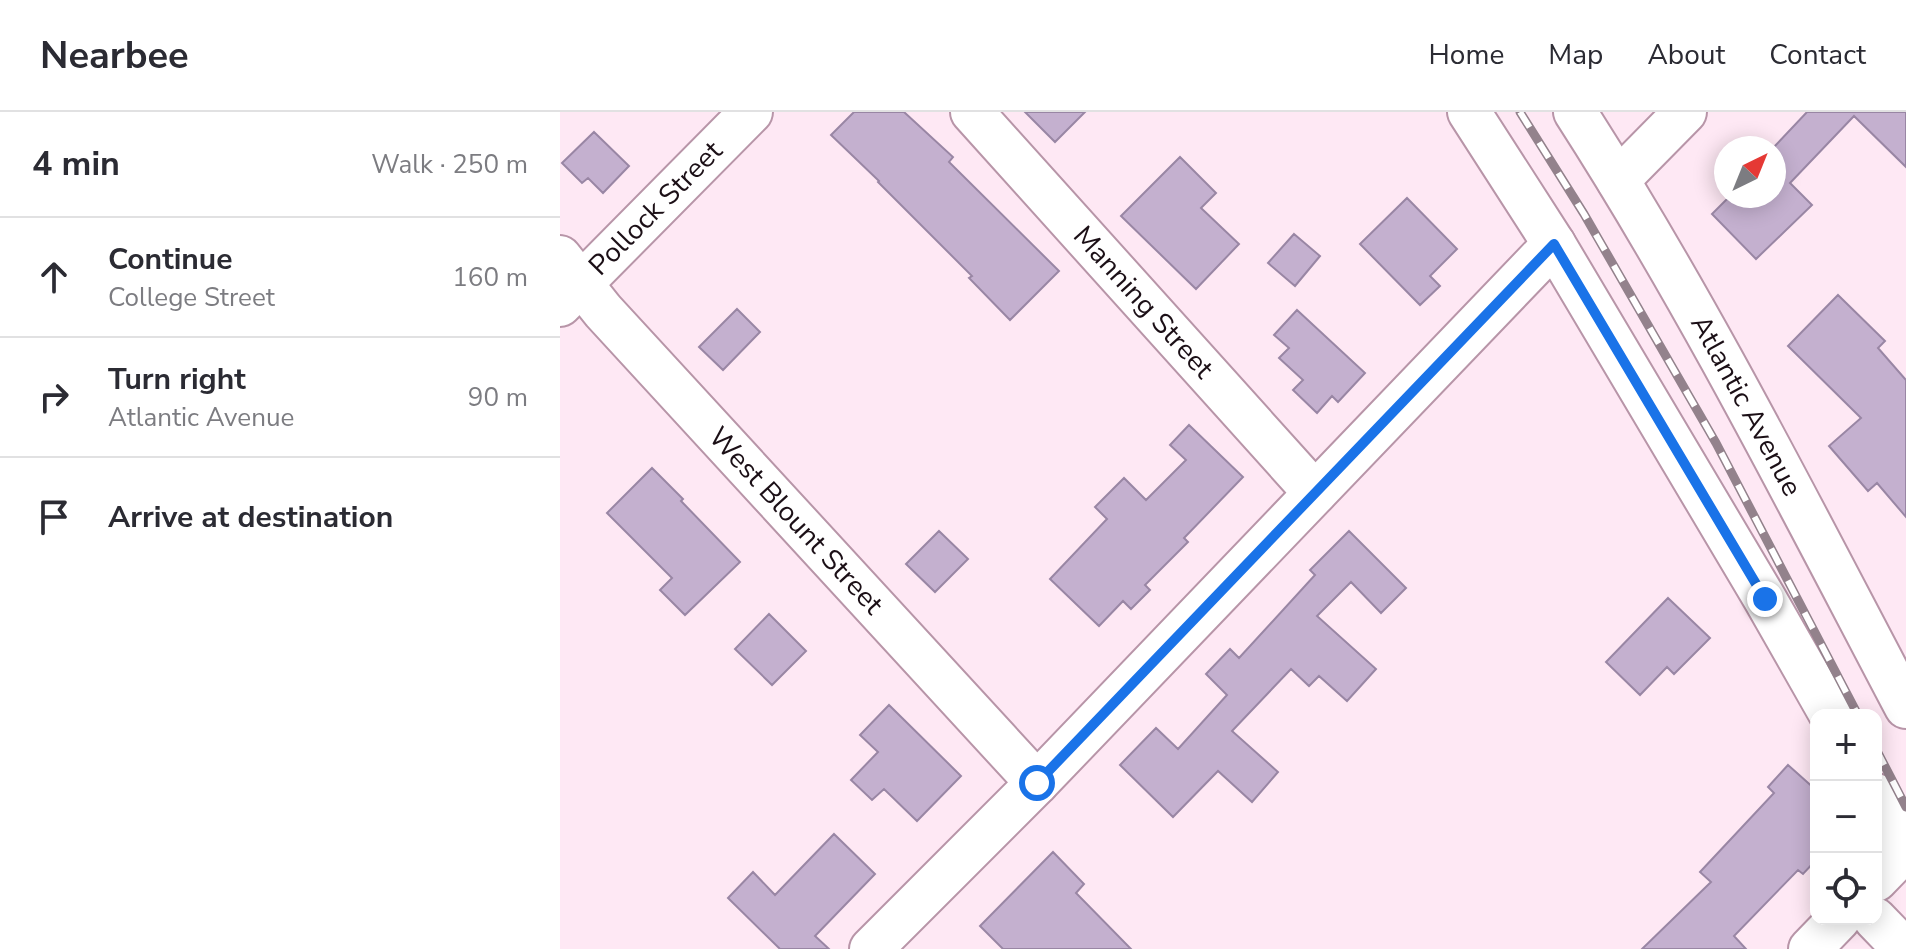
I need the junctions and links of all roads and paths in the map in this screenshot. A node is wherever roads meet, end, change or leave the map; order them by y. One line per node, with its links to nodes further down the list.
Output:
1 (751, 112): 8 (street, Pollock Street)
2 (972, 112): 9 (street, Manning Street)
3 (1469, 112): 7 (street)
4 (1575, 112): 6 (street, Atlantic Avenue)
5 (1685, 112): 6 (street)
6 (1618, 180): 10 (street, Atlantic Avenue)
7 (1554, 244): 9 (street); 11 (street)
8 (567, 282): 12 (street, West Blount Street)
9 (1315, 493): 12 (street)
10 (1906, 707)
11 (1828, 709)
12 (1037, 783): 18 (street)
13 (1882, 806): 14 (street)
14 (1906, 848): 15 (street)
15 (1882, 874)
16 (1833, 925): 19 (street)
17 (1881, 925): 20 (street)
18 (893, 942)
19 (1810, 949)
20 (1904, 949)

